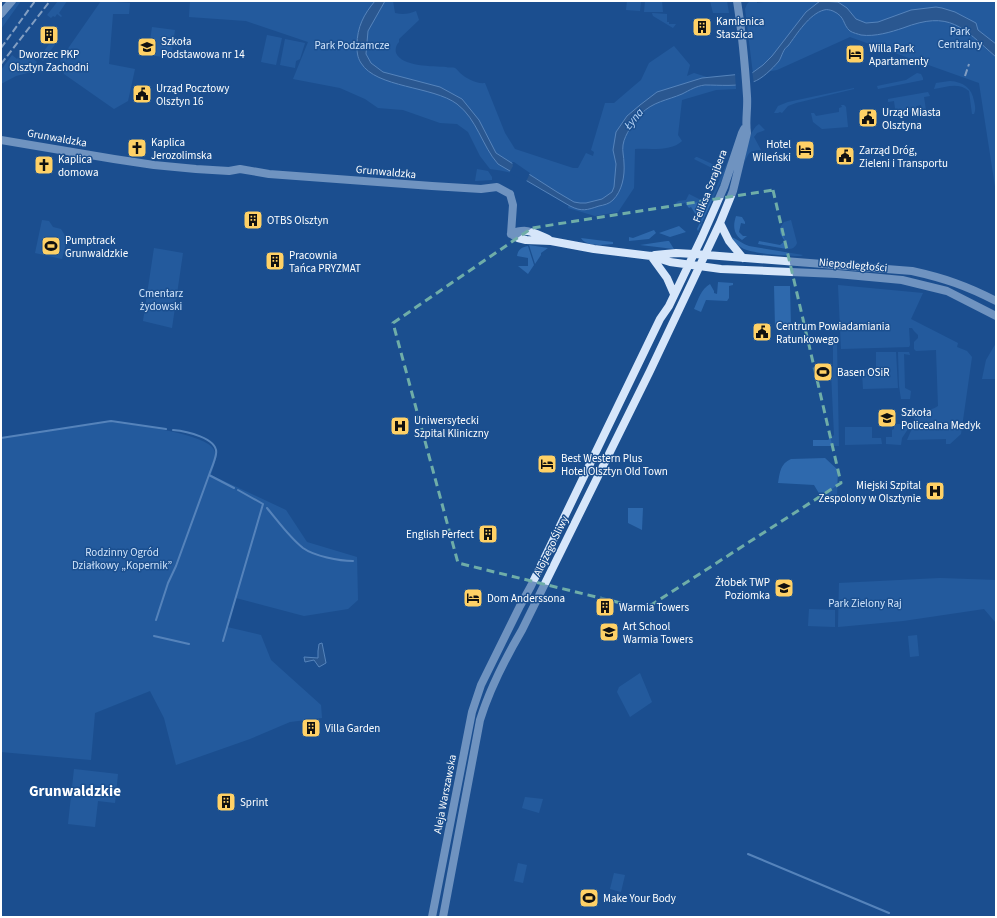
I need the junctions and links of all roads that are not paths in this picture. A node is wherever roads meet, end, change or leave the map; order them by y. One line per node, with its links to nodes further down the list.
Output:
1 (12, 1): 3 (street)
2 (737, 1): 4 (street, Feliksa Szrajbera)
3 (1, 14)
4 (746, 126): 6 (street, Feliksa Szrajbera); 7 (street, Feliksa Szrajbera)
5 (1, 140): 9 (street, Grunwaldzka)
6 (720, 223): 8 (street, Feliksa Szrajbera); 10 (street)
7 (694, 254): 8 (street, Niepodległości); 9 (street, Niepodległości); 11 (street, Feliksa Szrajbera)
8 (705, 255): 10 (street, Niepodległości); 12 (street, Feliksa Szrajbera)
9 (650, 256): 11 (street, Niepodległości); 13 (street)
10 (743, 258): 14 (street, Niepodległości)
11 (689, 264): 12 (street, Niepodległości); 13 (street, Alojzego Śliwy)
12 (700, 266): 15 (street, Niepodległości); 16 (street, Alojzego Śliwy)
13 (674, 294): 17 (street, Alojzego Śliwy)
14 (996, 301)
15 (996, 316)
16 (623, 424): 17 (street); 19 (street, Alojzego Śliwy)
17 (609, 427): 18 (street, Alojzego Śliwy)
18 (485, 676): 20 (street, Aleja Warszawska)
19 (497, 677): 21 (street, Aleja Warszawska)
20 (432, 917)
21 (443, 917)

